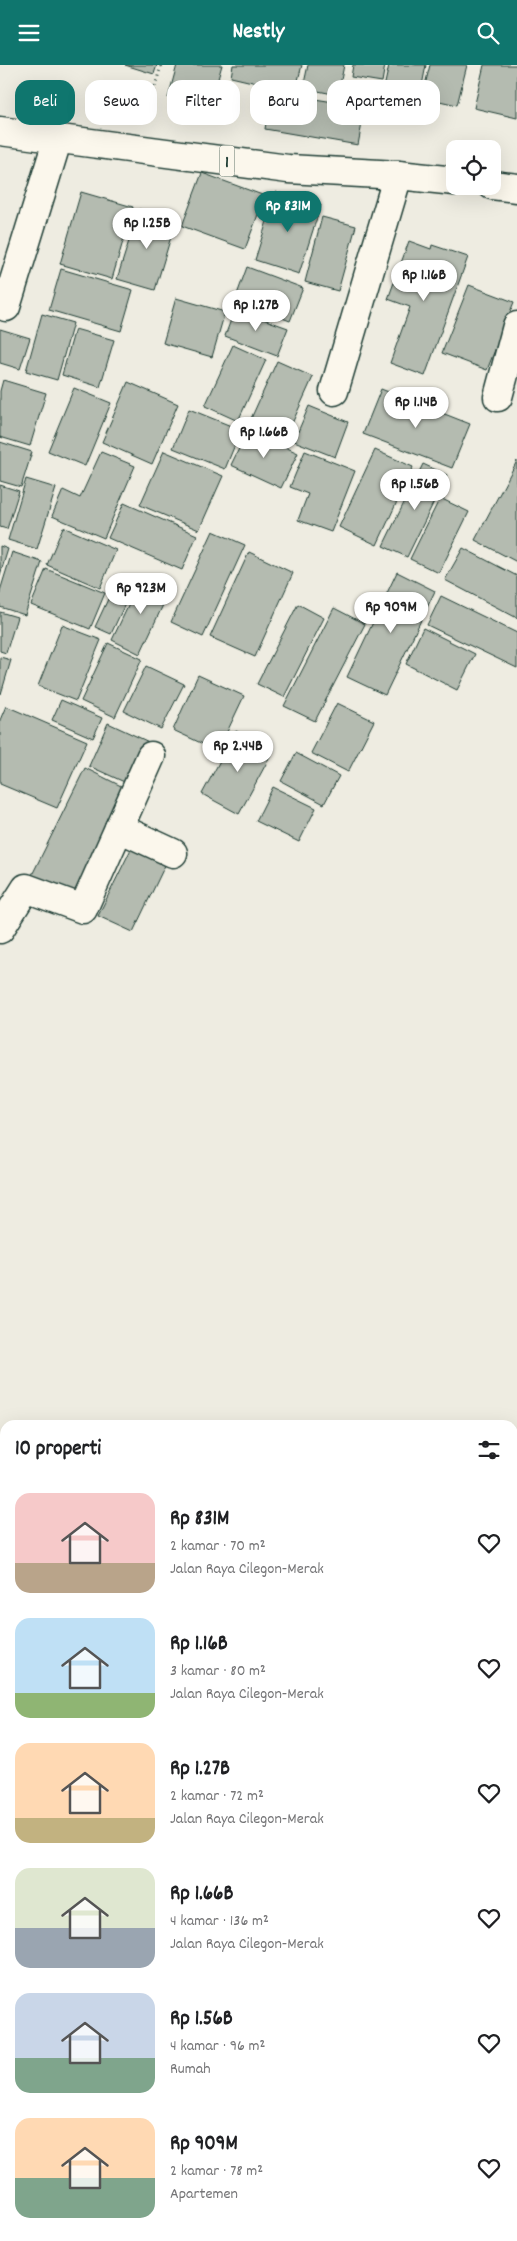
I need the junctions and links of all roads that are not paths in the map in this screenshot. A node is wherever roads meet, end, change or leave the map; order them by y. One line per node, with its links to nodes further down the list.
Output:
1 (0, 131): 2 (main road, 1)
2 (58, 138): 3 (main road, 1); 7 (main road)
3 (398, 175): 4 (main road, 1); 9 (main road)
4 (446, 180)
5 (501, 186): 6 (main road)
6 (517, 188)
7 (6, 307)
8 (517, 325): 10 (main road)
9 (334, 391)
10 (498, 397)
11 (151, 756): 12 (main road)
12 (119, 828): 13 (main road); 14 (main road)
13 (173, 853)
14 (0, 929)

